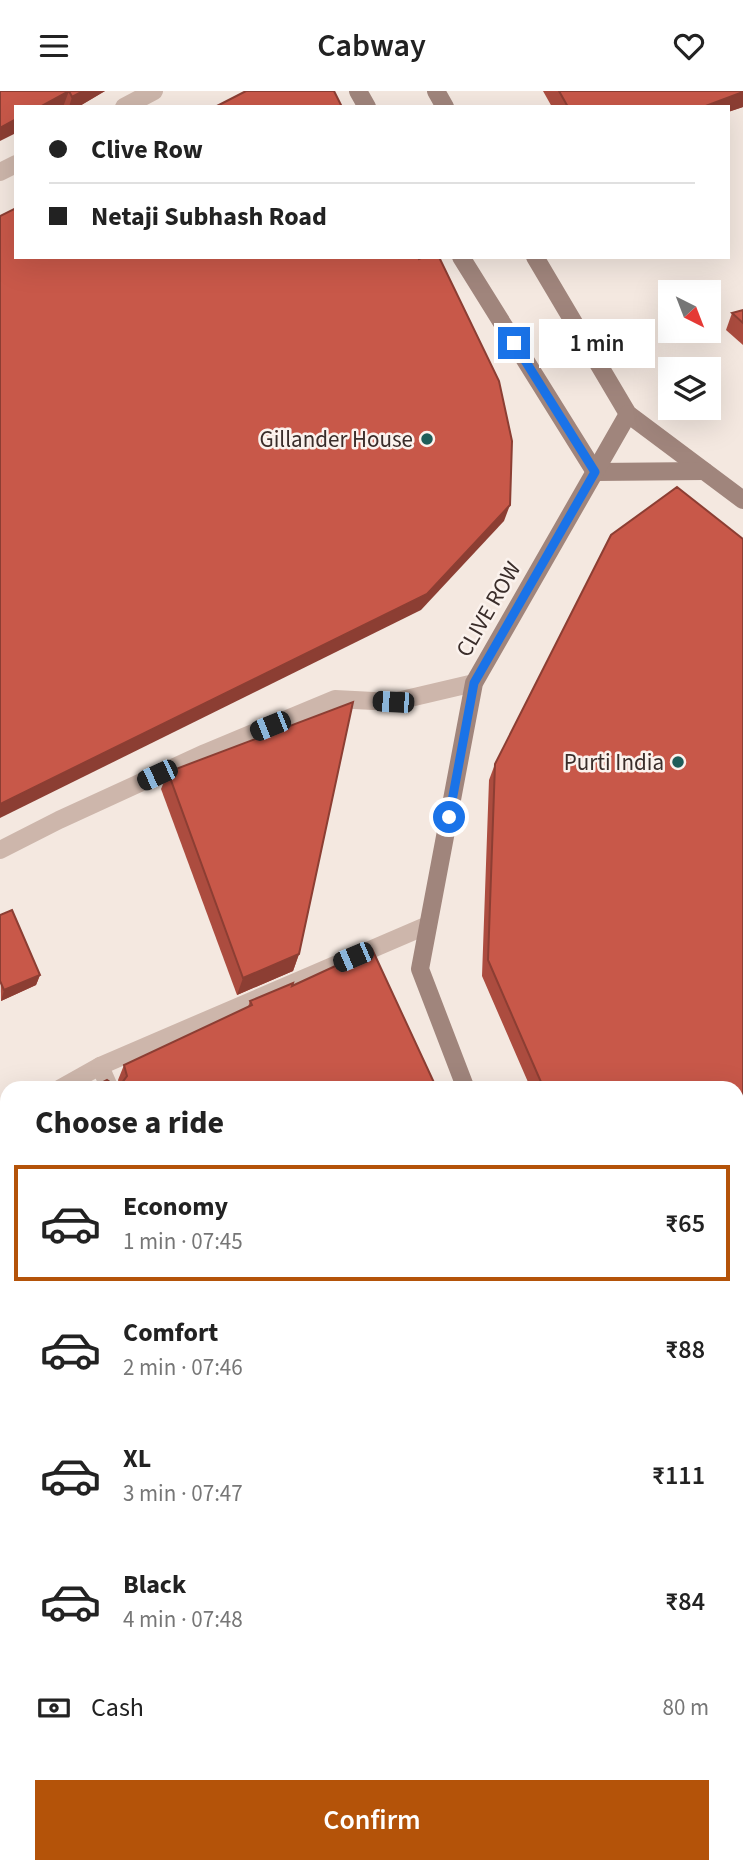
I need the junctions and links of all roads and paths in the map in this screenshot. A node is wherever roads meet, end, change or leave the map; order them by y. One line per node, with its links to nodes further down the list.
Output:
1 (154, 91): 2 (street)
2 (128, 105)
3 (462, 259): 7 (main road)
4 (536, 259): 5 (main road)
5 (628, 414): 6 (main road); 7 (main road, CLIVE ROW)
6 (704, 471): 7 (main road); 8 (main road)
7 (595, 472): 9 (main road, CLIVE ROW)
8 (743, 500)
9 (474, 683): 10 (street); 11 (main road, CLIVE ROW)
10 (0, 849)
11 (428, 925): 12 (street); 15 (main road, CLIVE ROW)
12 (100, 1066): 13 (street); 14 (street)
13 (73, 1081)
14 (107, 1081)
15 (463, 1081)

